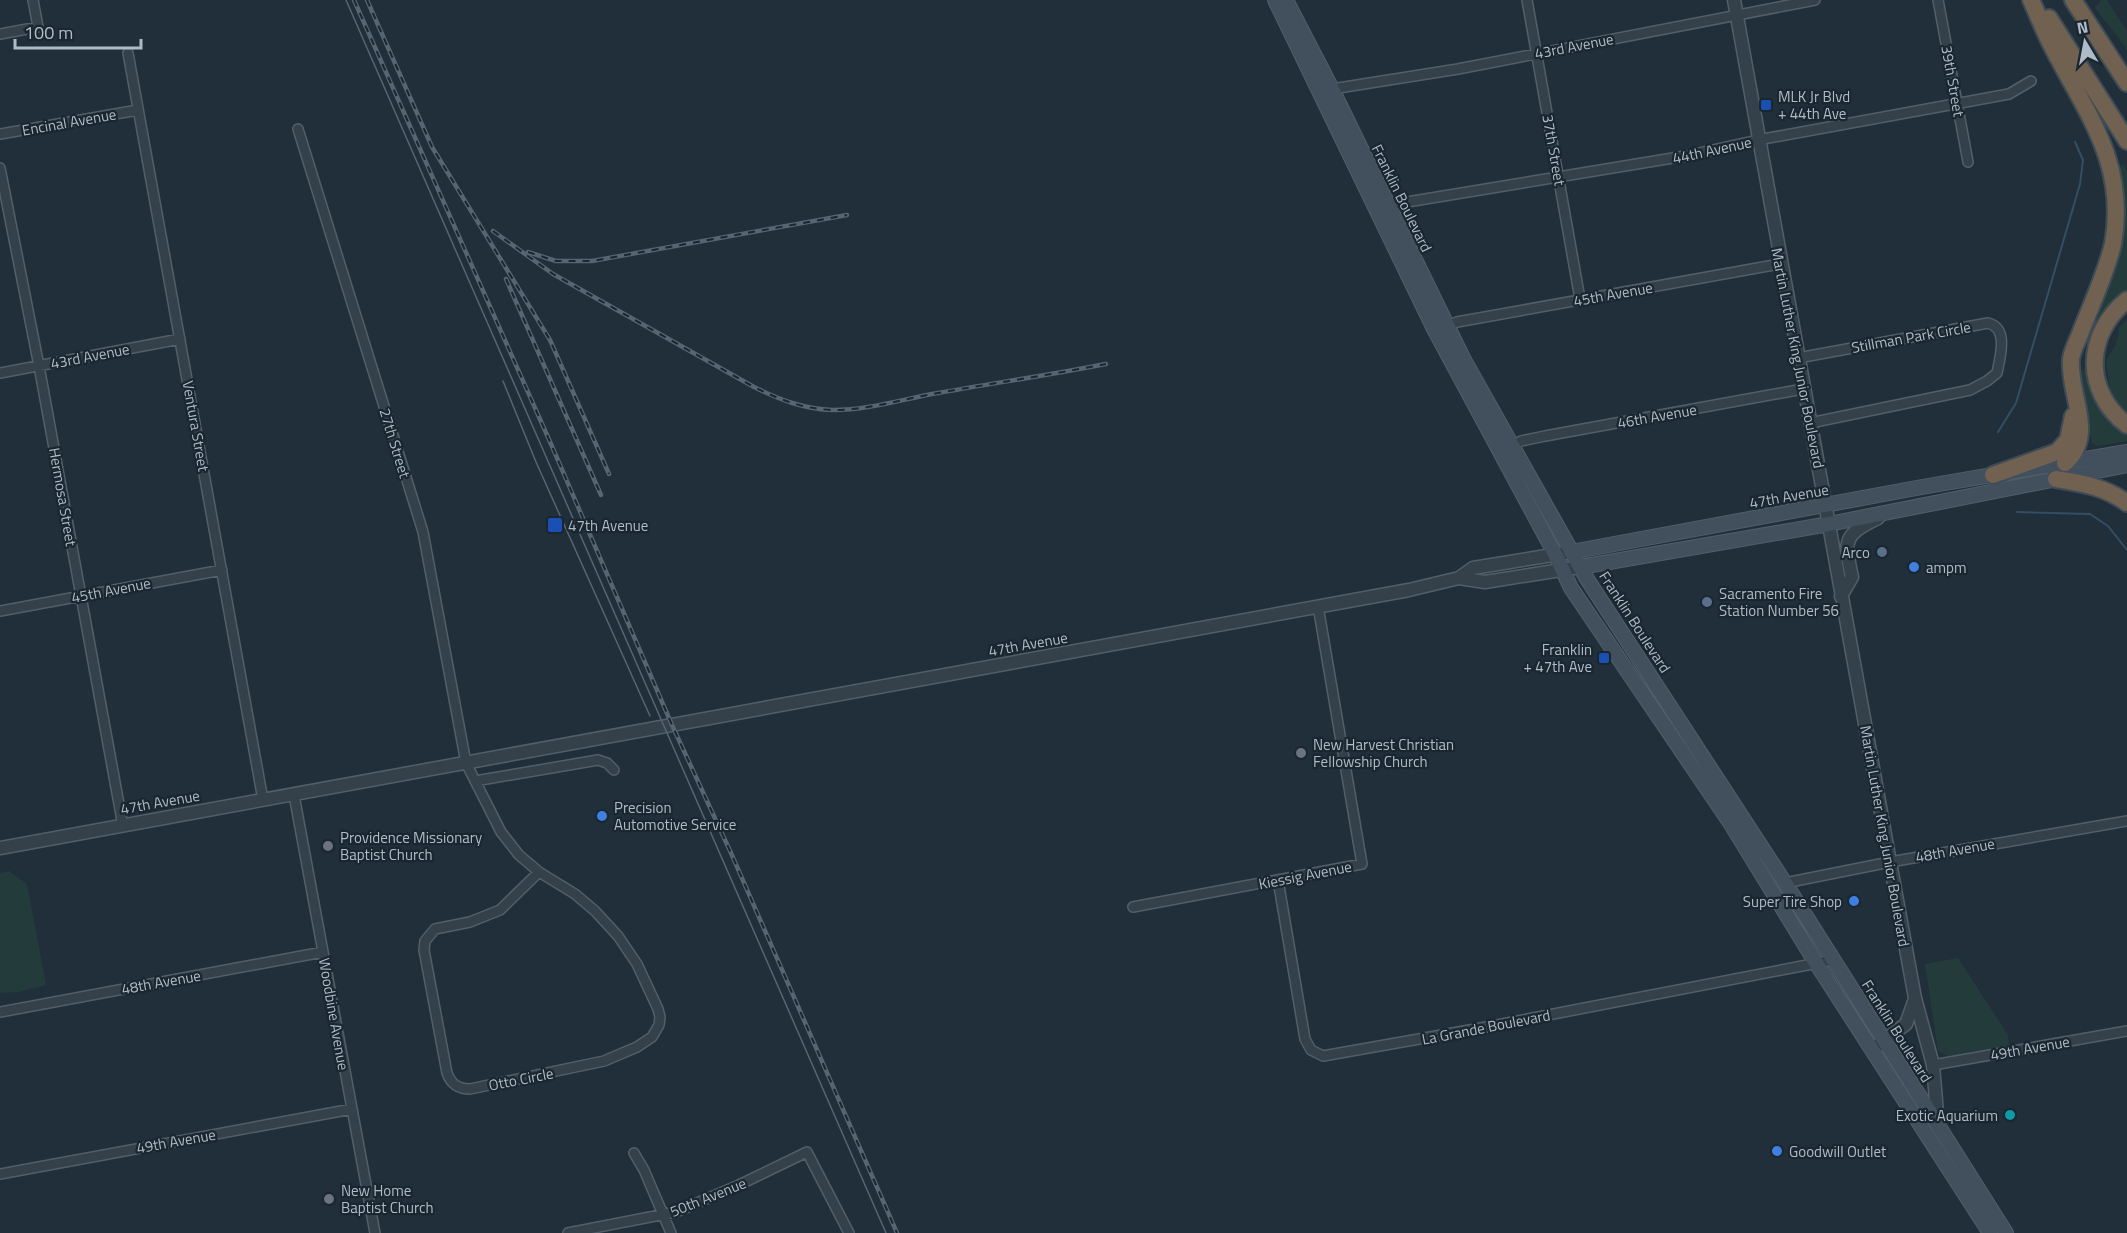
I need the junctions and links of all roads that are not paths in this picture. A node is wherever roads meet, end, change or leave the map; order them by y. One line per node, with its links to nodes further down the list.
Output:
1 (33, 0): 12 (street)
2 (1275, 0): 35 (main road, Franklin Boulevard)
3 (1286, 0): 17 (main road, Franklin Boulevard)
4 (1527, 0): 14 (street, 37th Street)
5 (1734, 0): 11 (street, Martin Luther King Junior Boulevard)
6 (1815, 0): 11 (street, 43rd Avenue)
7 (1938, 0): 18 (street, 39th Street)
8 (2031, 0): 39 (highway)
9 (2037, 0): 23 (highway)
10 (2073, 0): 16 (highway)
11 (1736, 14): 14 (street, 43rd Avenue); 22 (street, Martin Luther King Junior Boulevard)
12 (0, 34)
13 (128, 53): 19 (street, Ventura Street)
14 (1537, 53): 17 (street, 43rd Avenue); 26 (street, 37th Street)
15 (2031, 81): 18 (street, 44th Avenue)
16 (2126, 82)
17 (1332, 89): 27 (main road, Franklin Boulevard)
18 (1958, 103): 22 (street, 44th Avenue); 24 (street, 39th Street)
19 (138, 110): 21 (street, Encinal Avenue); 33 (street, Ventura Street)
20 (298, 129): 63 (street, 27th Street)
21 (0, 134)
22 (1758, 140): 26 (street, 44th Avenue); 28 (street, Martin Luther King Junior Boulevard)
23 (2127, 141)
24 (1968, 162)
25 (0, 168): 36 (street, Hermosa Street)
26 (1559, 178): 27 (street, 44th Avenue); 30 (street, 37th Street)
27 (1389, 205): 29 (main road, Franklin Boulevard)
28 (1780, 264): 30 (street, 45th Avenue); 34 (street, Martin Luther King Junior Boulevard)
29 (1424, 279): 32 (main road, Franklin Boulevard); 35 (main road)
30 (1580, 299): 32 (street, 45th Avenue)
31 (2127, 300): 42 (highway)
32 (1447, 326): 40 (main road, Franklin Boulevard)
33 (180, 339): 36 (street, 43rd Avenue); 56 (street, Ventura Street)
34 (1798, 358): 38 (street, Martin Luther King Junior Boulevard); 41 (street, Stillman Park Circle)
35 (1453, 364): 40 (main road); 54 (main road, Franklin Boulevard)
36 (39, 366): 37 (street, 43rd Avenue); 59 (street, Hermosa Street)
37 (0, 373)
38 (1803, 389): 41 (street, Martin Luther King Junior Boulevard); 43 (street, 46th Avenue)
39 (2076, 397): 45 (highway); 47 (highway)
40 (1498, 422): 43 (main road, Franklin Boulevard)
41 (1809, 423): 50 (street, Martin Luther King Junior Boulevard)
42 (2127, 425)
43 (1512, 446): 53 (main road, Franklin Boulevard)
44 (2127, 452): 45 (main road, 47th Avenue)
45 (2065, 463): 47 (main road, 47th Avenue)
46 (2127, 465): 48 (main road, 47th Avenue)
47 (1993, 475): 50 (main road, 47th Avenue)
48 (2056, 479): 49 (highway); 51 (main road, 47th Avenue)
49 (2127, 502)
50 (1826, 506): 52 (street, Martin Luther King Junior Boulevard); 53 (main road, 47th Avenue)
51 (1893, 510): 52 (main road, 47th Avenue); 60 (street)
52 (1829, 524): 55 (main road, 47th Avenue); 60 (street, Martin Luther King Junior Boulevard)
53 (1571, 552): 54 (street, 47th Avenue); 55 (main road, Franklin Boulevard)
54 (1556, 554): 57 (main road, Franklin Boulevard); 58 (street, 47th Avenue)
55 (1580, 567): 57 (street, 47th Avenue); 74 (main road, Franklin Boulevard)
56 (222, 570): 59 (street, 45th Avenue); 67 (street, Ventura Street)
57 (1563, 570): 58 (street, 47th Avenue); 78 (main road, Franklin Boulevard)
58 (1459, 578): 61 (street, 47th Avenue)
59 (81, 596): 62 (street, 45th Avenue); 69 (street, Hermosa Street)
60 (1841, 596): 71 (street, Martin Luther King Junior Boulevard)
61 (1318, 606): 63 (street, 47th Avenue); 73 (street, Kiessig Avenue)
62 (0, 611)
63 (466, 763): 65 (street, Otto Circle); 66 (street, 47th Avenue)
64 (614, 770): 65 (street)
65 (475, 781): 72 (street, Otto Circle)
66 (294, 795): 67 (street, 47th Avenue); 76 (street, Woodbine Avenue)
67 (263, 800): 69 (street, 47th Avenue)
68 (2127, 821): 71 (street, 48th Avenue)
69 (123, 826): 70 (street, 47th Avenue)
70 (0, 848)
71 (1890, 862): 74 (street, 48th Avenue); 79 (street, Martin Luther King Junior Boulevard)
72 (539, 872): 72 (street, Otto Circle)
73 (1278, 880): 75 (street, Kiessig Avenue); 78 (street, La Grande Boulevard)
74 (1785, 883): 77 (main road, Franklin Boulevard)
75 (1133, 907)
76 (323, 952): 80 (street, 48th Avenue); 84 (street, Woodbine Avenue)
77 (1833, 960): 78 (street, La Grande Boulevard); 82 (main road, Franklin Boulevard)
78 (1816, 963): 82 (main road, Franklin Boulevard)
79 (1915, 998): 82 (street); 83 (street, Martin Luther King Junior Boulevard)
80 (0, 1012)
81 (2127, 1031): 83 (street, 49th Avenue)
82 (1878, 1045): 85 (main road, Franklin Boulevard); 86 (main road, Franklin Boulevard)
83 (1933, 1065): 85 (street, Martin Luther King Junior Boulevard)
84 (352, 1109): 88 (street, 49th Avenue); 91 (street, Woodbine Avenue)
85 (1938, 1125): 89 (main road, Franklin Boulevard)
86 (1939, 1152): 89 (main road); 95 (main road, Franklin Boulevard)
87 (634, 1153): 90 (street)
88 (0, 1174)
89 (1986, 1202): 96 (main road, Franklin Boulevard)
90 (663, 1216): 92 (street, 50th Avenue); 93 (street); 94 (street, 50th Avenue)
91 (375, 1233)
92 (568, 1233)
93 (671, 1233)
94 (849, 1233)
95 (1990, 1233)
96 (2006, 1233)

